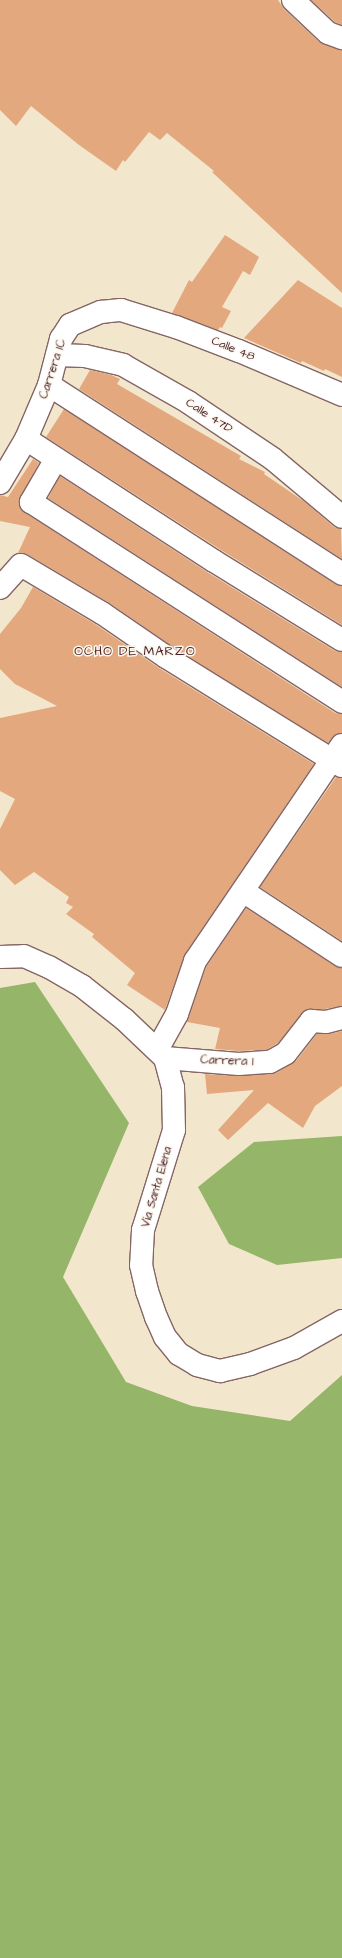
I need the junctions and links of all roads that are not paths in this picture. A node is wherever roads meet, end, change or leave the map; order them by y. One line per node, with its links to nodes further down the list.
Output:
1 (293, 0): 2 (street)
2 (342, 38)
3 (121, 310): 4 (street, Carrera 1C); 6 (street, Calle 48)
4 (57, 355): 5 (street, Carrera 1C); 10 (street, Calle 47D)
5 (49, 385): 7 (street, Carrera 1C); 11 (street)
6 (342, 395)
7 (26, 439): 8 (street); 9 (street, Carrera 1C)
8 (56, 459): 13 (street); 14 (street)
9 (0, 483)
10 (342, 517)
11 (342, 574)
12 (0, 588): 15 (street)
13 (342, 640)
14 (342, 702)
15 (339, 757): 16 (street)
16 (242, 891): 17 (street); 20 (street)
17 (342, 956)
18 (0, 958): 20 (street)
19 (342, 1018): 20 (street, Carrera 1)
20 (161, 1054): 21 (street, Vía Santa Elena)
21 (342, 1321)

